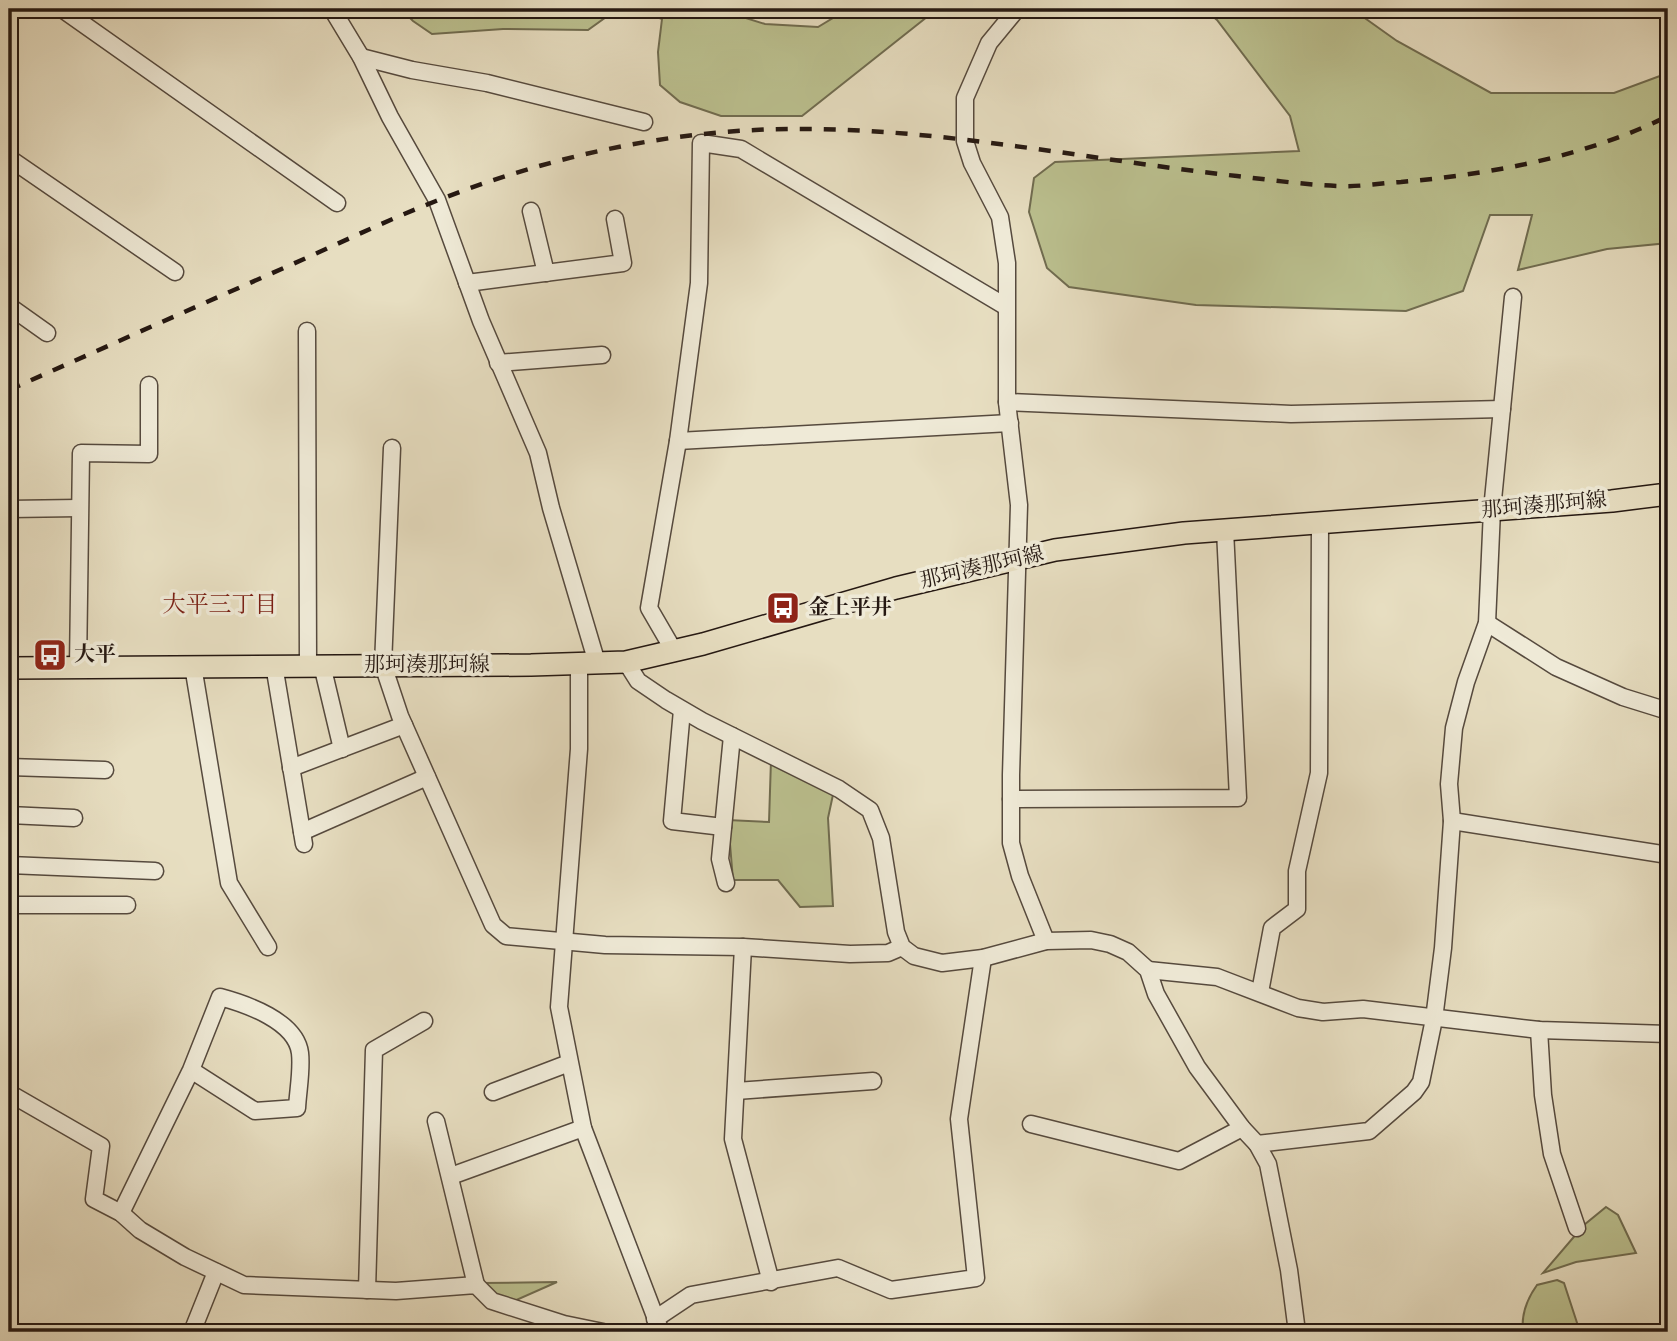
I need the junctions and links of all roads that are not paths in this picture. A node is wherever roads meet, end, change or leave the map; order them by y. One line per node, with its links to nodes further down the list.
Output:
1 (62, 9): 7 (street)
2 (332, 9): 4 (street)
3 (1017, 9): 15 (street)
4 (361, 57): 5 (street); 12 (street)
5 (644, 122)
6 (9, 158): 10 (street)
7 (337, 203)
8 (531, 211): 11 (street)
9 (615, 219): 11 (street)
10 (175, 272)
11 (545, 273): 12 (street)
12 (467, 283): 19 (street)
13 (1513, 297): 22 (street)
14 (9, 306): 17 (street)
15 (1006, 306): 21 (street); 24 (street)
16 (307, 331): 37 (street)
17 (47, 333)
18 (602, 355): 19 (street)
19 (498, 363): 36 (street)
20 (149, 385): 27 (street)
21 (1007, 402): 22 (street); 23 (street)
22 (1502, 409): 29 (street)
23 (1010, 423): 24 (street); 32 (street)
24 (678, 441): 34 (street)
25 (392, 448): 38 (street)
26 (1668, 494): 29 (main road, 那珂湊那珂線)
27 (79, 508): 28 (street); 41 (street)
28 (9, 509)
29 (1492, 510): 30 (main road, 那珂湊那珂線); 33 (street)
30 (1320, 523): 31 (main road, 那珂湊那珂線); 70 (street)
31 (1226, 530): 32 (main road, 那珂湊那珂線); 52 (street)
32 (1016, 558): 34 (main road, 那珂湊那珂線); 52 (street)
33 (1487, 623): 44 (street); 55 (street)
34 (674, 651): 35 (main road, 那珂湊那珂線)
35 (626, 662): 36 (main road, 那珂湊那珂線); 43 (street)
36 (588, 663): 38 (main road, 那珂湊那珂線); 63 (street)
37 (315, 665): 38 (main road, 那珂湊那珂線); 40 (main road, 那珂湊那珂線); 47 (street)
38 (383, 665): 45 (street)
39 (193, 666): 40 (main road, 那珂湊那珂線); 41 (main road, 那珂湊那珂線); 65 (street)
40 (274, 666): 49 (street)
41 (78, 667): 42 (main road, 那珂湊那珂線)
42 (9, 668)
43 (682, 709): 46 (street); 56 (street)
44 (1668, 711)
45 (404, 724): 47 (street); 51 (street)
46 (733, 736): 56 (street); 67 (street)
47 (342, 749): 49 (street)
48 (9, 767): 50 (street)
49 (291, 768): 51 (street)
50 (105, 770)
51 (427, 776): 63 (street)
52 (1011, 799): 64 (street)
53 (9, 815): 54 (street)
54 (74, 818)
55 (1452, 821): 57 (street); 71 (street)
56 (723, 827): 60 (street)
57 (1668, 855)
58 (9, 865): 59 (street)
59 (155, 871)
60 (726, 883)
61 (9, 905): 62 (street)
62 (127, 905)
63 (562, 941): 66 (street); 75 (street)
64 (1046, 941): 68 (street); 69 (street)
65 (268, 947)
66 (743, 947): 67 (street); 79 (street)
67 (902, 947): 68 (street)
68 (983, 958): 90 (street)
69 (1148, 970): 70 (street); 84 (street)
70 (1259, 992): 71 (street)
71 (1434, 1018): 73 (street); 85 (street)
72 (424, 1021): 92 (street)
73 (1539, 1030): 74 (street); 88 (street)
74 (1668, 1034)
75 (569, 1063): 78 (street); 83 (street)
76 (191, 1069): 76 (street); 87 (street)
77 (873, 1082): 79 (street)
78 (493, 1091)
79 (736, 1091): 90 (street)
80 (9, 1093): 87 (street)
81 (436, 1121): 86 (street)
82 (1031, 1124): 84 (street)
83 (583, 1128): 86 (street); 93 (street)
84 (1242, 1128): 85 (street)
85 (1257, 1144): 96 (street)
86 (451, 1176): 91 (street)
87 (121, 1213): 89 (street)
88 (1577, 1228)
89 (216, 1272): 92 (street); 94 (street)
90 (771, 1282): 93 (street)
91 (476, 1285): 92 (street); 95 (street)
92 (367, 1290)
93 (658, 1326)
94 (192, 1332)
95 (603, 1332)
96 (1297, 1332)

